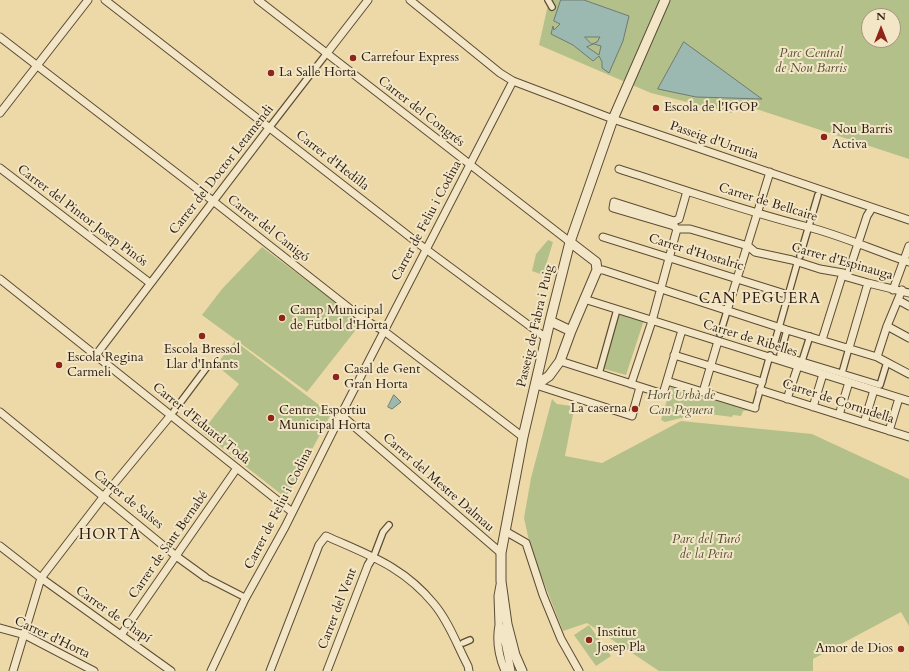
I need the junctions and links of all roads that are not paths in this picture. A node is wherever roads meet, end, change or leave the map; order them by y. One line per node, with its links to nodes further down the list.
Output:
1 (88, 0): 11 (street)
2 (105, 0): 15 (street, Carrer d'Hedilla)
3 (258, 0): 10 (street, Carrer del Congrés)
4 (368, 0): 10 (street, Carrer del Doctor Letamendi)
5 (410, 0): 12 (street, Passeig d'Urrutia)
6 (548, 0): 8 (street)
7 (665, 0): 14 (street, Passeig de Fabra i Puig)
8 (552, 7)
9 (0, 37): 11 (street, Carrer del Canigó)
10 (327, 54): 15 (street, Carrer del Doctor Letamendi); 16 (street, Carrer del Congrés)
11 (38, 66): 13 (street); 22 (street, Carrer del Canigó)
12 (513, 82): 14 (street, Passeig d'Urrutia); 16 (street, Carrer de Feliu i Codina)
13 (0, 113)
14 (613, 119): 19 (street, Passeig d'Urrutia); 29 (street, Passeig de Fabra i Puig)
15 (269, 128): 22 (street, Carrer del Doctor Letamendi); 33 (street, Carrer d'Hedilla)
16 (470, 165): 29 (street, Carrer del Congrés); 33 (street, Carrer de Feliu i Codina)
17 (0, 168): 42 (street, Carrer del Pintor Josep Pinós)
18 (619, 169): 20 (street, Carrer de Bellcaire)
19 (770, 172): 23 (street, Passeig d'Urrutia); 24 (street)
20 (687, 191): 24 (street, Carrer de Bellcaire); 26 (street)
21 (818, 195): 27 (street)
22 (213, 201): 42 (street, Carrer del Doctor Letamendi); 59 (street, Carrer del Canigó)
23 (872, 208): 25 (street, Passeig d'Urrutia); 30 (street)
24 (758, 214): 27 (street, Carrer de Bellcaire); 31 (street)
25 (909, 220)
26 (675, 225): 26 (street, Carrer d'Espinauga); 31 (street, Carrer d'Espinauga); 35 (street)
27 (808, 227): 30 (street, Carrer de Bellcaire); 34 (street)
28 (603, 237): 35 (street, Carrer d'Hostalric)
29 (570, 242): 38 (street); 54 (street, Passeig de Fabra i Puig)
30 (858, 244): 36 (street, Carrer de Bellcaire); 39 (street)
31 (748, 246): 39 (street, Carrer d'Espinauga); 40 (street)
32 (909, 246): 36 (street)
33 (426, 249): 59 (street, Carrer de Feliu i Codina); 62 (street, Carrer d'Hedilla)
34 (800, 256)
35 (669, 257): 40 (street, Carrer d'Hostalric); 44 (street)
36 (906, 262): 45 (street)
37 (797, 264): 56 (street)
38 (598, 270): 44 (street); 48 (street)
39 (846, 275): 43 (street, Carrer d'Espinauga); 65 (street)
40 (738, 279): 47 (street, Carrer d'Hostalric); 51 (street)
41 (0, 280): 68 (street, Carrer d'Eduard Toda)
42 (150, 283): 68 (street, Carrer del Doctor Letamendi)
43 (868, 283): 45 (street, Carrer d'Espinauga); 66 (street)
44 (660, 290): 51 (street); 53 (street)
45 (893, 290): 46 (street, Carrer d'Espinauga)
46 (906, 291): 49 (street)
47 (782, 292)
48 (584, 300): 53 (street, Carrer de Ribelles); 60 (street)
49 (898, 300): 50 (street); 55 (street)
50 (909, 306)
51 (727, 311): 56 (street); 63 (street)
52 (616, 313): 76 (street)
53 (652, 320): 57 (street, Carrer de Ribelles); 83 (street)
54 (550, 321): 60 (street); 62 (street, Passeig de Fabra i Puig)
55 (887, 326): 64 (street); 70 (street)
56 (779, 327): 58 (street); 67 (street)
57 (682, 330): 63 (street, Carrer de Ribelles); 69 (street)
58 (787, 330): 61 (street); 73 (street)
59 (384, 331): 96 (street, Carrer de Feliu i Codina); 100 (street, Carrer del Canigó)
60 (571, 331): 71 (street)
61 (810, 336): 65 (street); 73 (street)
62 (546, 338): 84 (street, Passeig de Fabra i Puig)
63 (719, 338): 67 (street, Carrer de Ribelles); 74 (street)
64 (909, 338)
65 (822, 340): 66 (street)
66 (849, 348): 70 (street); 77 (street)
67 (772, 350): 73 (street, Carrer de Ribelles); 81 (street)
68 (96, 355): 95 (street, Carrer d'Eduard Toda)
69 (674, 355): 74 (street); 80 (street)
70 (877, 357): 72 (street)
71 (560, 361): 83 (street); 84 (street)
72 (887, 362): 77 (street); 79 (street)
73 (800, 364): 77 (street); 78 (street, Carrer de Ribelles); 90 (street)
74 (710, 366): 81 (street); 88 (street)
75 (207, 367): 95 (street)
76 (600, 370)
77 (842, 373)
78 (823, 374): 82 (street, Carrer de Ribelles); 92 (street)
79 (909, 374)
80 (667, 381): 85 (street); 88 (street)
81 (762, 382): 86 (street)
82 (849, 382): 87 (street, Carrer de Ribelles); 97 (street)
83 (631, 384): 85 (street)
84 (536, 385): 85 (street); 100 (street, Passeig de Fabra i Puig)
85 (640, 387)
86 (760, 390): 90 (street, Carrer de Cornudella); 93 (street)
87 (874, 390): 89 (street, Carrer de Ribelles); 98 (street)
88 (703, 392): 93 (street)
89 (899, 398): 91 (street, Carrer de Ribelles); 99 (street)
90 (787, 399): 92 (street, Carrer de Cornudella)
91 (909, 401)
92 (813, 407): 97 (street, Carrer de Cornudella)
93 (755, 408)
94 (0, 412): 103 (street, Carrer de Salses)
95 (173, 413): 102 (street, Carrer d'Eduard Toda); 103 (street)
96 (341, 415): 104 (street, Carrer de Feliu i Codina); 108 (street, Carrer del Mestre Dalmau)
97 (839, 415): 98 (street, Carrer de Cornudella)
98 (864, 423): 99 (street, Carrer de Cornudella)
99 (889, 431): 101 (street, Carrer de Cornudella)
100 (523, 437): 106 (street, Passeig de Fabra i Puig)
101 (909, 437)
102 (237, 468): 104 (street, Carrer d'Eduard Toda); 110 (street, Carrer de Sant Bernabé)
103 (104, 496): 110 (street, Carrer de Salses); 112 (street)
104 (292, 512): 114 (street, Carrer de Feliu i Codina)
105 (389, 525): 109 (street, Carrer del Vent)
106 (505, 532): 108 (street, Passeig de Fabra i Puig); 131 (street)
107 (0, 546): 112 (street, Carrer de Chapí)
108 (501, 553): 113 (street, Passeig de Fabra i Puig)
109 (374, 555): 125 (street); 126 (street, Carrer del Vent); 127 (street)
110 (176, 556): 111 (street, Carrer de Salses); 118 (street, Carrer de Sant Bernabé)
111 (205, 577): 114 (street, Carrer de Salses)
112 (41, 578): 117 (street); 118 (street, Carrer de Chapí)
113 (501, 581): 115 (street); 130 (street, Passeig de Fabra i Puig)
114 (246, 598): 124 (street, Carrer de Feliu i Codina)
115 (499, 625): 128 (street); 129 (street)
116 (0, 628): 117 (street, Carrer d'Horta)
117 (24, 635): 121 (street); 122 (street, Carrer d'Horta)
118 (121, 635): 123 (street, Carrer de Chapí)
119 (470, 640): 120 (street)
120 (463, 642)
121 (13, 671)
122 (94, 671)
123 (171, 671)
124 (210, 671)
125 (270, 671)
126 (327, 671)
127 (469, 671)
128 (505, 671)
129 (510, 671)
130 (522, 671)
131 (579, 671)

